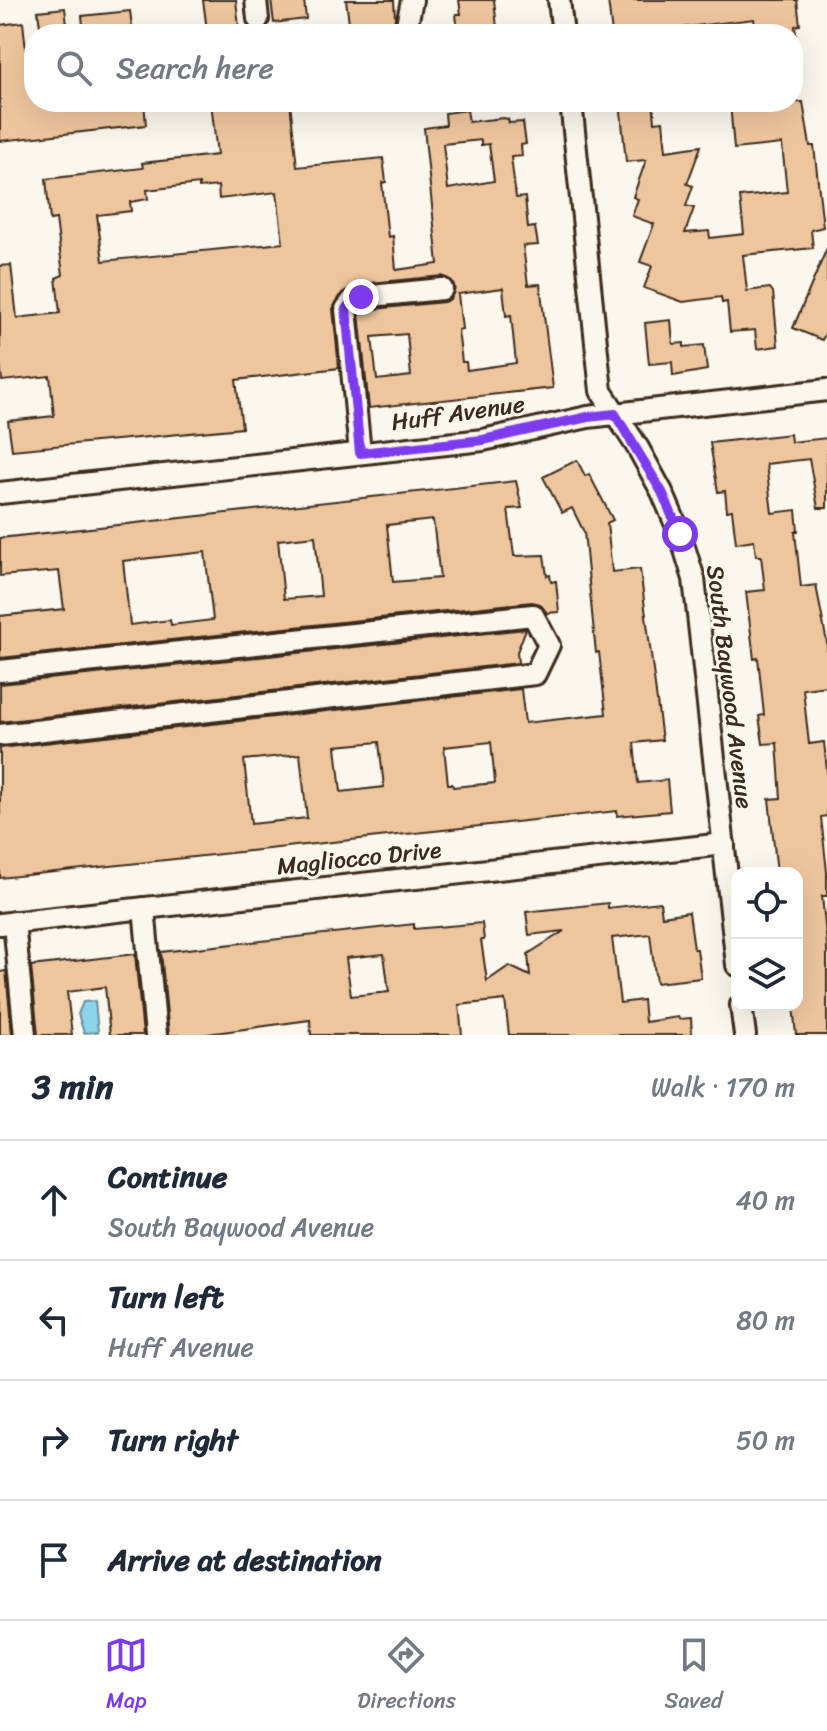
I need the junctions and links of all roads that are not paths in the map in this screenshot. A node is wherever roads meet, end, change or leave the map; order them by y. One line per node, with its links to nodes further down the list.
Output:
1 (412, 0): 3 (street)
2 (559, 0): 4 (street)
3 (407, 24)
4 (562, 24)
5 (572, 112): 8 (street, South Baywood Avenue)
6 (442, 289): 9 (street)
7 (827, 390): 8 (street, Huff Avenue)
8 (615, 414): 9 (street, Huff Avenue); 13 (street, South Baywood Avenue)
9 (360, 453): 10 (street, Huff Avenue)
10 (0, 493)
11 (0, 671): 12 (street)
12 (0, 735)
13 (724, 844): 14 (street, Magliocco Drive); 16 (street, South Baywood Avenue)
14 (144, 908): 15 (street, Magliocco Drive); 19 (street)
15 (7, 923): 18 (street)
16 (734, 939)
17 (742, 1011): 20 (street)
18 (25, 1035)
19 (156, 1035)
20 (745, 1035)

